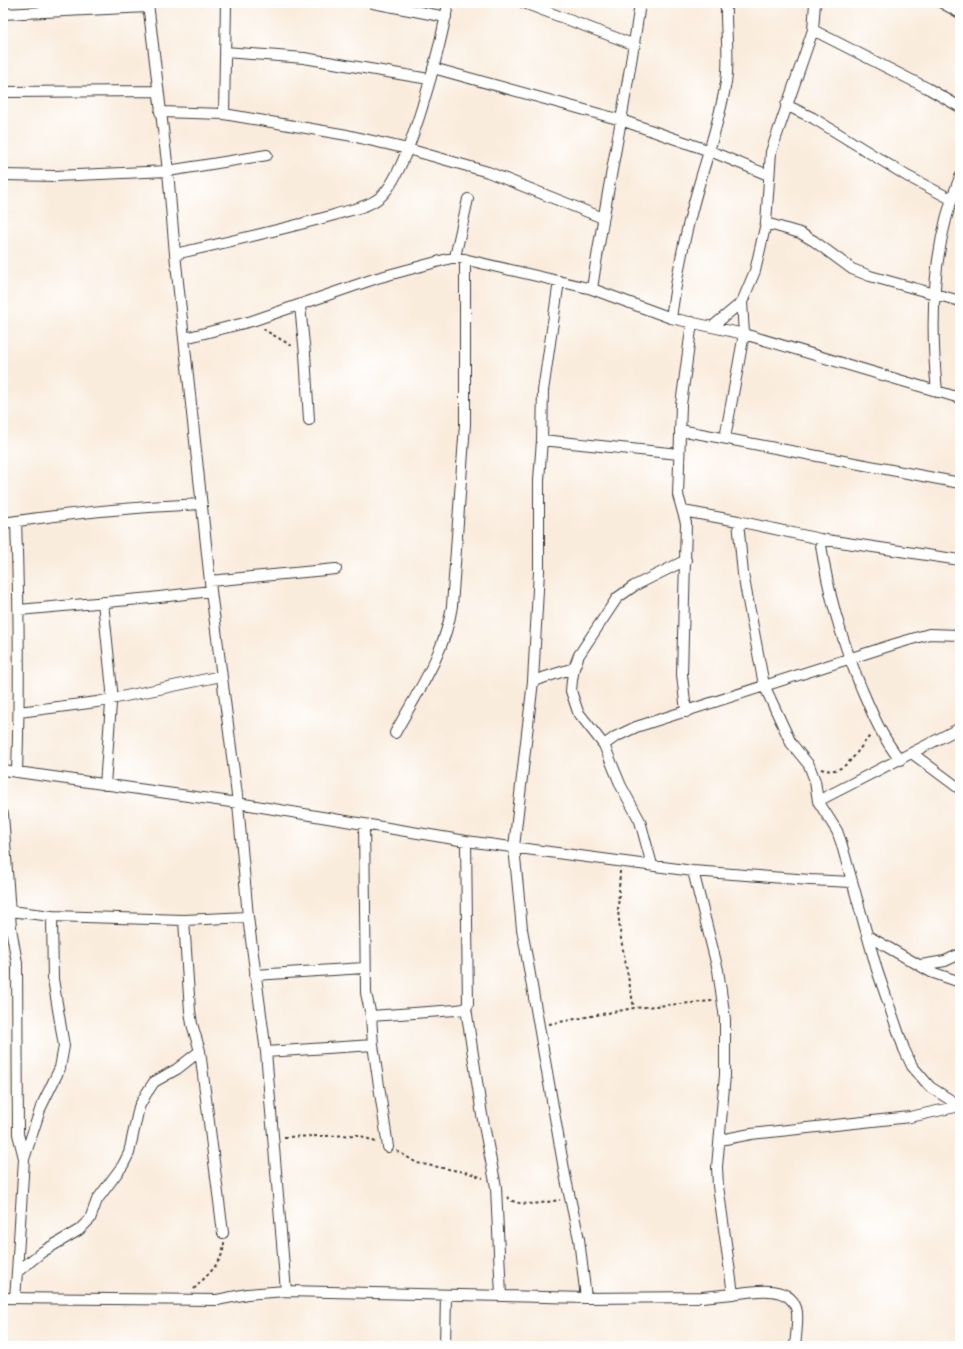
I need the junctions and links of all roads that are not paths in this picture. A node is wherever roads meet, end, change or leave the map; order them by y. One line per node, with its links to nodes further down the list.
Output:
1 (226, 3): 15 (street)
2 (373, 3): 12 (street)
3 (448, 3): 12 (street)
4 (524, 3): 14 (street)
5 (640, 3): 14 (street)
6 (726, 3): 26 (street)
7 (815, 3): 13 (street)
8 (942, 3): 10 (street)
9 (148, 5): 11 (street); 18 (street)
10 (960, 13)
11 (3, 14)
12 (446, 17): 16 (street)
13 (813, 30): 20 (street); 21 (street)
14 (635, 45): 24 (street)
15 (224, 52): 17 (street); 23 (street)
16 (433, 68): 17 (street); 24 (street)
17 (429, 79): 25 (street)
18 (158, 91): 19 (street); 22 (street)
19 (3, 92)
20 (786, 105): 30 (street); 33 (street)
21 (960, 107)
22 (160, 112): 23 (street); 28 (street)
23 (224, 114): 25 (street)
24 (621, 120): 26 (street); 34 (street)
25 (408, 149): 34 (street); 36 (street)
26 (710, 151): 30 (street); 44 (street)
27 (267, 155): 28 (street)
28 (168, 171): 29 (street); 36 (street)
29 (3, 175)
30 (768, 175): 35 (street)
31 (960, 177): 33 (street)
32 (468, 199): 37 (street)
33 (951, 199): 40 (street)
34 (602, 218): 39 (street)
35 (766, 223): 40 (street); 42 (street)
36 (175, 254): 48 (street)
37 (460, 258): 38 (street); 43 (street); 79 (street)
38 (559, 281): 39 (street); 54 (street)
39 (592, 289): 44 (street)
40 (934, 294): 41 (street); 49 (street)
41 (960, 301)
42 (742, 302): 46 (street); 47 (street)
43 (300, 306): 48 (street); 51 (street)
44 (671, 318): 45 (street)
45 (692, 322): 46 (street); 52 (street)
46 (713, 326): 47 (street)
47 (744, 334): 49 (street); 53 (street)
48 (185, 338): 57 (street)
49 (937, 392): 50 (street)
50 (960, 398)
51 (308, 420)
52 (680, 430): 53 (street); 55 (street)
53 (725, 438): 56 (street)
54 (542, 440): 55 (street); 73 (street)
55 (679, 454): 58 (street)
56 (960, 483)
57 (201, 504): 59 (street); 66 (street)
58 (683, 511): 60 (street); 63 (street)
59 (16, 521): 61 (street); 68 (street)
60 (738, 521): 62 (street); 74 (street)
61 (3, 523)
62 (820, 540): 64 (street); 70 (street)
63 (686, 560): 71 (street); 77 (street)
64 (960, 560)
65 (336, 569): 66 (street)
66 (210, 586): 67 (street); 72 (street)
67 (104, 602): 68 (street); 75 (street)
68 (19, 610): 76 (street)
69 (960, 635): 70 (street)
70 (849, 658): 74 (street); 82 (street)
71 (574, 668): 73 (street); 80 (street)
72 (221, 676): 75 (street); 88 (street)
73 (533, 681): 92 (street)
74 (764, 686): 77 (street); 87 (street)
75 (110, 700): 76 (street); 85 (street)
76 (19, 712): 84 (street)
77 (686, 712): 80 (street)
78 (960, 728): 81 (street)
79 (395, 733)
80 (604, 745): 94 (street)
81 (913, 754): 82 (street); 86 (street)
82 (900, 760): 87 (street)
83 (3, 770): 84 (street)
84 (17, 771): 85 (street)
85 (105, 785): 88 (street)
86 (960, 788)
87 (818, 800): 96 (street)
88 (238, 803): 90 (street); 99 (street)
89 (3, 814): 93 (street)
90 (364, 824): 91 (street); 105 (street)
91 (466, 841): 92 (street); 108 (street)
92 (514, 847): 94 (street); 125 (street)
93 (5, 853): 97 (street)
94 (652, 865): 95 (street)
95 (693, 871): 96 (street); 114 (street)
96 (852, 882): 102 (street)
97 (10, 911): 98 (street); 101 (street)
98 (52, 916): 100 (street); 116 (street)
99 (248, 917): 100 (street); 106 (street)
100 (184, 920): 111 (street)
101 (7, 929): 116 (street)
102 (868, 936): 104 (street); 113 (street)
103 (960, 954): 104 (street)
104 (921, 965): 107 (street)
105 (364, 968): 106 (street); 109 (street)
106 (255, 975): 112 (street)
107 (960, 982)
108 (466, 1008): 109 (street); 122 (street)
109 (371, 1016): 110 (street)
110 (373, 1045): 112 (street); 115 (street)
111 (200, 1051): 117 (street); 118 (street)
112 (266, 1052): 119 (street)
113 (960, 1106): 114 (street)
114 (720, 1140): 120 (street)
115 (388, 1148)
116 (24, 1159): 118 (street)
117 (223, 1233)
118 (17, 1272): 124 (street)
119 (286, 1291): 121 (street); 124 (street)
120 (732, 1294): 125 (street); 127 (street)
121 (446, 1295): 122 (street); 126 (street)
122 (501, 1296): 125 (street)
123 (3, 1298): 124 (street)
124 (15, 1298)
125 (586, 1298)
126 (446, 1346)
127 (795, 1346)

